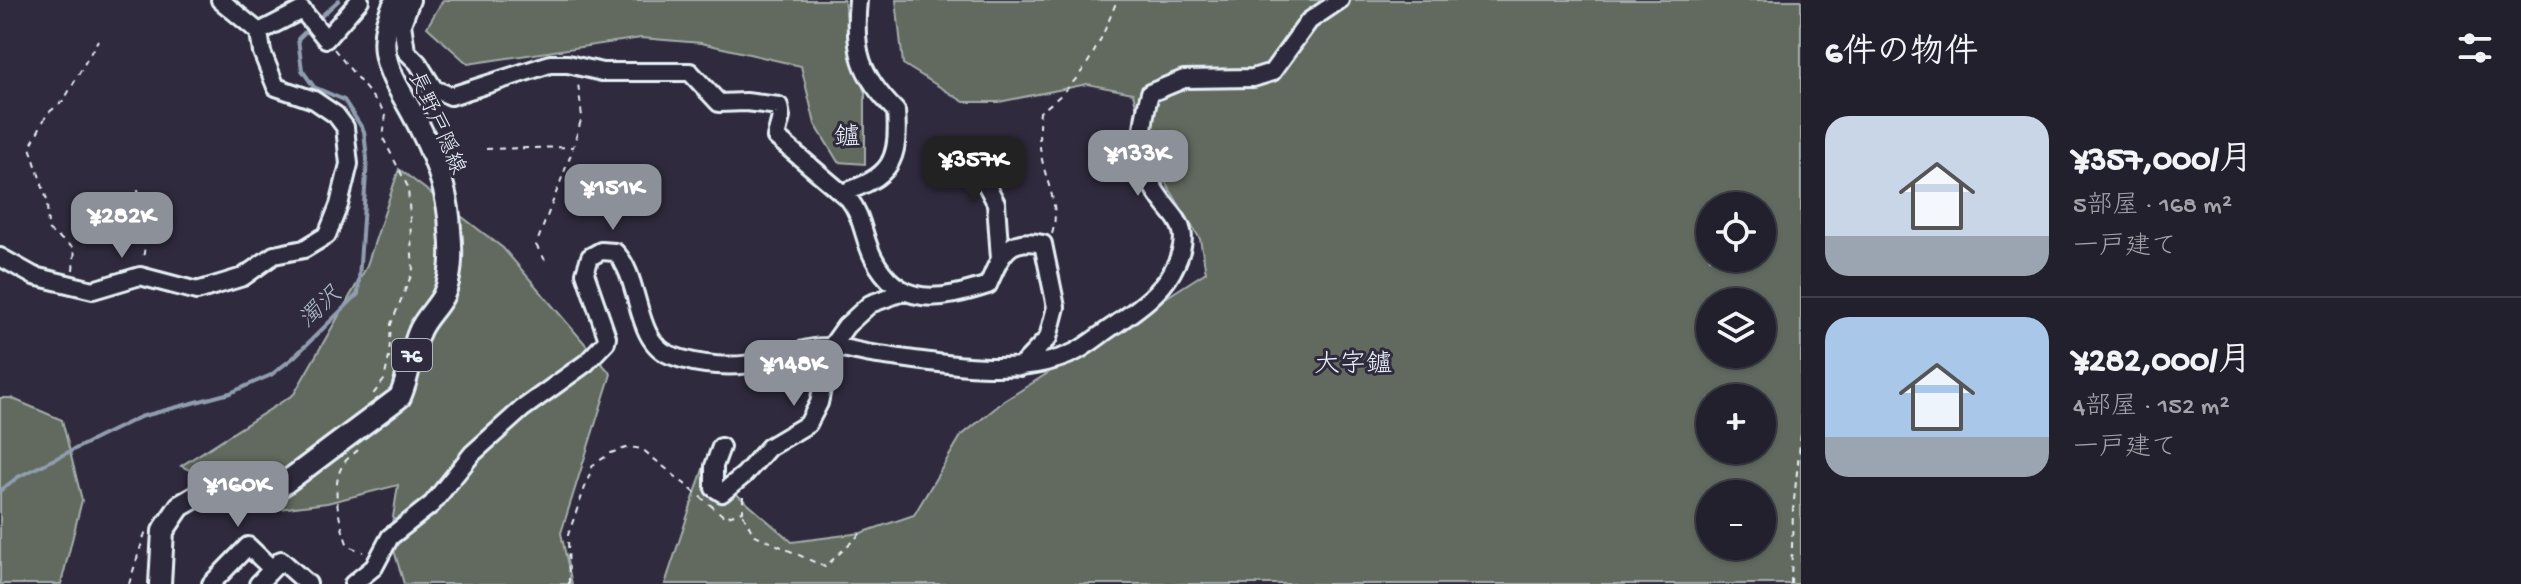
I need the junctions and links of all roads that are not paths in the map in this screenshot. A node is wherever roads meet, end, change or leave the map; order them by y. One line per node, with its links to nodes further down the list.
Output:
1 (220, 0): 8 (street)
2 (360, 0): 7 (street)
3 (396, 0): 18 (main road, 長野戸隠線 / 76)
4 (411, 0): 10 (street)
5 (858, 0): 10 (street)
6 (1340, 0): 15 (street)
7 (307, 9): 8 (street)
8 (259, 32): 11 (street)
9 (979, 150): 12 (street)
10 (842, 193): 13 (street)
11 (0, 257)
12 (1000, 259): 13 (street); 15 (street)
13 (903, 292): 14 (street)
14 (831, 347): 15 (street); 16 (street); 22 (street)
15 (1019, 368)
16 (721, 447)
17 (272, 569): 19 (street); 20 (street); 21 (street)
18 (160, 584)
19 (211, 584)
20 (258, 584)
21 (308, 584)
22 (353, 584)

